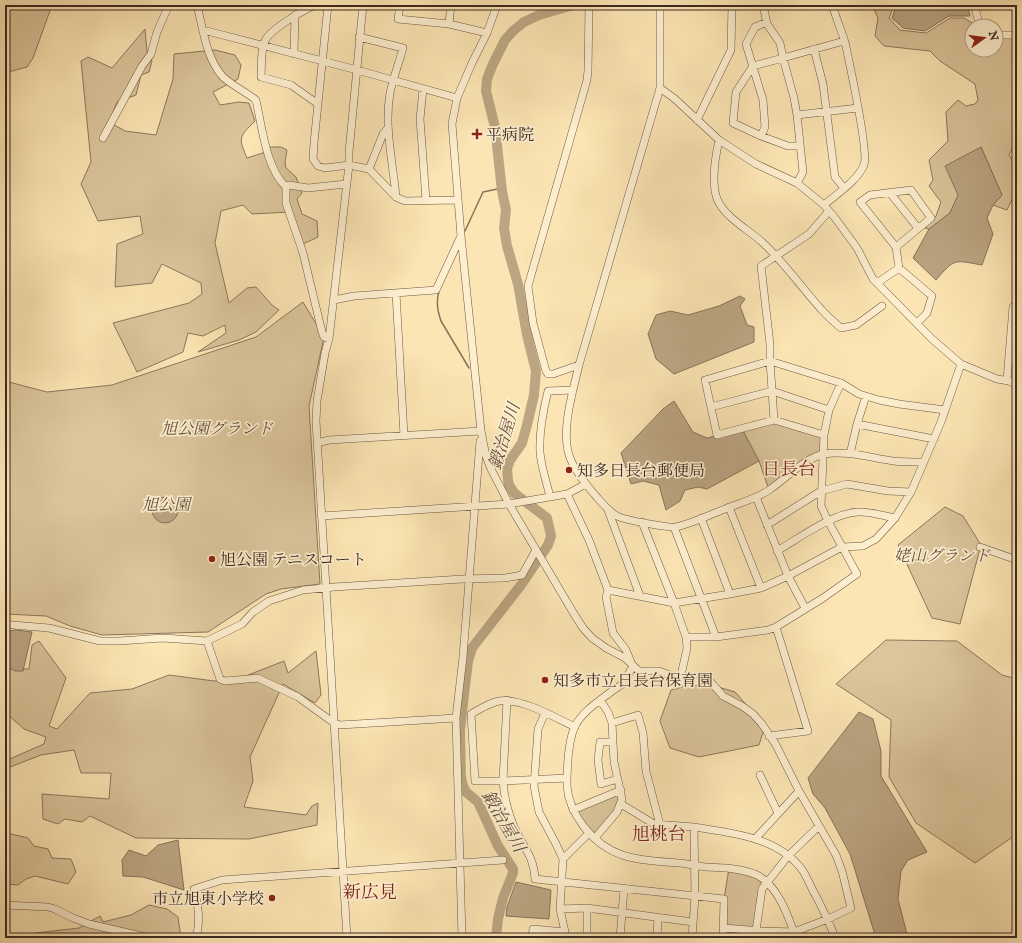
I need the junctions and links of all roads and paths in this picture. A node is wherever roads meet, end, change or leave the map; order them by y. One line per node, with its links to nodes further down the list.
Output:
1 (169, 5): 43 (street)
2 (197, 5): 19 (street)
3 (318, 5): 15 (street)
4 (328, 5): 29 (street)
5 (363, 5): 22 (street)
6 (400, 5): 18 (street)
7 (451, 5): 18 (street)
8 (496, 5): 20 (street)
9 (590, 5): 72 (street)
10 (660, 5): 33 (street)
11 (732, 5): 40 (street)
12 (763, 5): 17 (street)
13 (832, 5): 24 (street)
14 (974, 5): 16 (street)
15 (295, 15): 25 (street); 27 (street)
16 (978, 18)
17 (766, 22): 28 (street); 30 (street)
18 (449, 24): 20 (street)
19 (204, 31): 25 (street); 50 (street)
20 (487, 33): 35 (street)
21 (1004, 35): 23 (street)
22 (359, 37): 31 (street); 32 (street)
23 (1017, 40)
24 (844, 41): 26 (street); 37 (street)
25 (264, 45): 27 (street); 36 (street)
26 (814, 49): 28 (street); 38 (street)
27 (294, 54): 29 (street)
28 (783, 58): 30 (street); 39 (street)
29 (323, 61): 31 (street); 36 (street)
30 (754, 66): 42 (street); 42 (street)
31 (357, 70): 32 (street); 46 (street)
32 (394, 80): 34 (street); 41 (street)
33 (660, 88): 40 (street); 72 (street)
34 (423, 89): 35 (street); 54 (street)
35 (457, 98): 55 (street)
36 (318, 104): 46 (street)
37 (858, 108): 38 (street); 51 (street)
38 (827, 112): 39 (street); 51 (street)
39 (796, 115): 45 (street)
40 (697, 120): 44 (street)
41 (388, 128): 47 (street); 53 (street)
42 (761, 136): 45 (street)
43 (103, 138)
44 (719, 140): 48 (street); 61 (street)
45 (800, 146): 48 (street)
46 (349, 165): 47 (street); 49 (street)
47 (368, 169): 53 (street)
48 (797, 182): 56 (street)
49 (346, 184): 50 (street); 65 (street)
50 (286, 187): 69 (street)
51 (844, 188): 56 (street)
52 (890, 193): 58 (street); 58 (street); 60 (street)
53 (396, 197): 54 (street)
54 (426, 200): 55 (street)
55 (457, 200): 59 (street)
56 (824, 206): 57 (street)
57 (829, 212): 61 (street); 63 (street)
58 (918, 228): 60 (street)
59 (461, 236): 64 (street); 84 (street)
60 (896, 247): 62 (street)
61 (776, 256): 66 (street); 70 (street)
62 (899, 268): 63 (street); 68 (street)
63 (877, 283): 68 (street)
64 (396, 293): 65 (street); 85 (street)
65 (334, 300): 69 (street)
66 (882, 306)
67 (1017, 307): 73 (street)
68 (917, 323): 71 (street)
69 (329, 339): 88 (street)
70 (770, 361): 74 (street); 77 (street); 79 (street)
71 (961, 364): 73 (street); 81 (street)
72 (579, 366): 76 (street)
73 (1007, 380): 75 (street)
74 (841, 383): 78 (street); 80 (street)
75 (1017, 385)
76 (573, 390): 92 (street); 96 (street)
77 (772, 391): 79 (street); 80 (street); 82 (street)
78 (866, 396): 81 (street); 83 (street)
79 (711, 406): 82 (street)
80 (829, 410): 86 (street)
81 (944, 410): 87 (street)
82 (774, 420): 86 (street)
83 (857, 424): 87 (street); 89 (street)
84 (481, 431): 85 (street); 98 (street); 99 (street)
85 (404, 436): 88 (street)
86 (824, 436): 90 (street)
87 (934, 439): 91 (street)
88 (317, 443): 102 (street)
89 (850, 454): 90 (street); 91 (street)
90 (824, 455): 93 (street); 97 (street)
91 (924, 462): 94 (street)
92 (586, 484): 95 (street); 101 (street)
93 (821, 490): 94 (street); 105 (street); 107 (street)
94 (911, 492): 104 (street)
95 (567, 494): 96 (street); 118 (street)
96 (550, 497): 98 (street)
97 (756, 497): 100 (street); 107 (street)
98 (509, 504): 99 (street); 111 (street)
99 (475, 506): 102 (street); 115 (street)
100 (729, 507): 103 (street); 117 (street)
101 (608, 510): 106 (street); 120 (street)
102 (321, 516): 116 (street)
103 (701, 518): 108 (street); 119 (street)
104 (895, 518): 105 (street); 110 (street)
105 (828, 521): 110 (street); 112 (street)
106 (642, 522): 108 (street); 122 (street)
107 (767, 525): 112 (street)
108 (674, 527): 121 (street)
109 (980, 547): 113 (street)
110 (842, 548): 114 (street); 123 (street)
111 (536, 550): 115 (street); 129 (street)
112 (777, 551): 114 (street)
113 (1017, 560)
114 (788, 576): 117 (street); 123 (street)
115 (468, 579): 116 (street); 134 (street)
116 (326, 588): 128 (street); 135 (street)
117 (761, 588): 119 (street)
118 (608, 590): 120 (street); 129 (street)
119 (730, 594): 121 (street)
120 (640, 596): 122 (street)
121 (702, 598): 122 (street); 127 (street)
122 (674, 603): 126 (street)
123 (805, 608): 125 (street)
124 (5, 623): 128 (street)
125 (776, 627): 127 (street); 138 (street)
126 (686, 637): 127 (street); 130 (street)
127 (716, 637)
128 (207, 641): 135 (street)
129 (633, 666): 130 (street); 132 (street)
130 (680, 680): 138 (street)
131 (507, 700): 133 (street); 144 (street); 144 (street)
132 (600, 700): 136 (street); 137 (street)
133 (545, 713): 137 (street); 143 (street)
134 (456, 718): 135 (street); 159 (street)
135 (334, 723): 161 (street)
136 (612, 723): 139 (street); 150 (street)
137 (575, 727): 141 (street)
138 (769, 736): 146 (street)
139 (613, 742): 142 (street); 142 (street)
140 (760, 775): 149 (street)
141 (567, 778): 143 (street); 148 (street)
142 (618, 779): 145 (street)
143 (534, 780): 144 (street); 157 (street)
144 (503, 781): 162 (street)
145 (621, 790): 147 (street); 148 (street)
146 (799, 791): 149 (street); 151 (street)
147 (621, 804): 150 (street); 154 (street)
148 (573, 810): 153 (street)
149 (778, 813): 155 (street)
150 (660, 824): 152 (street)
151 (819, 826): 156 (street); 171 (street)
152 (694, 827): 155 (street); 160 (street)
153 (589, 833): 154 (street); 157 (street)
154 (595, 838): 160 (street)
155 (755, 839): 156 (street)
156 (788, 856): 163 (street); 171 (street)
157 (563, 859): 162 (street)
158 (503, 860): 159 (street)
159 (460, 864): 161 (street); 180 (street)
160 (694, 864): 163 (street); 165 (street)
161 (343, 872): 178 (street); 179 (street)
162 (563, 881): 164 (street); 168 (street)
163 (767, 883): 174 (street); 176 (street)
164 (624, 888): 165 (street); 169 (street)
165 (695, 896): 172 (street); 173 (street)
166 (5, 905): 177 (street)
167 (587, 908): 168 (street); 169 (street); 182 (street)
168 (560, 909): 175 (street)
169 (622, 914): 170 (street); 183 (street)
170 (658, 918): 172 (street); 184 (street)
171 (828, 919): 176 (street); 187 (street)
172 (692, 922): 185 (street)
173 (723, 928): 174 (street); 186 (street)
174 (761, 933): 176 (street)
175 (565, 935): 181 (street)
176 (795, 935)
177 (150, 938)
178 (196, 938)
179 (347, 938)
180 (462, 938)
181 (532, 938)
182 (587, 938)
183 (620, 938)
184 (657, 938)
185 (692, 938)
186 (723, 938)
187 (835, 938)

